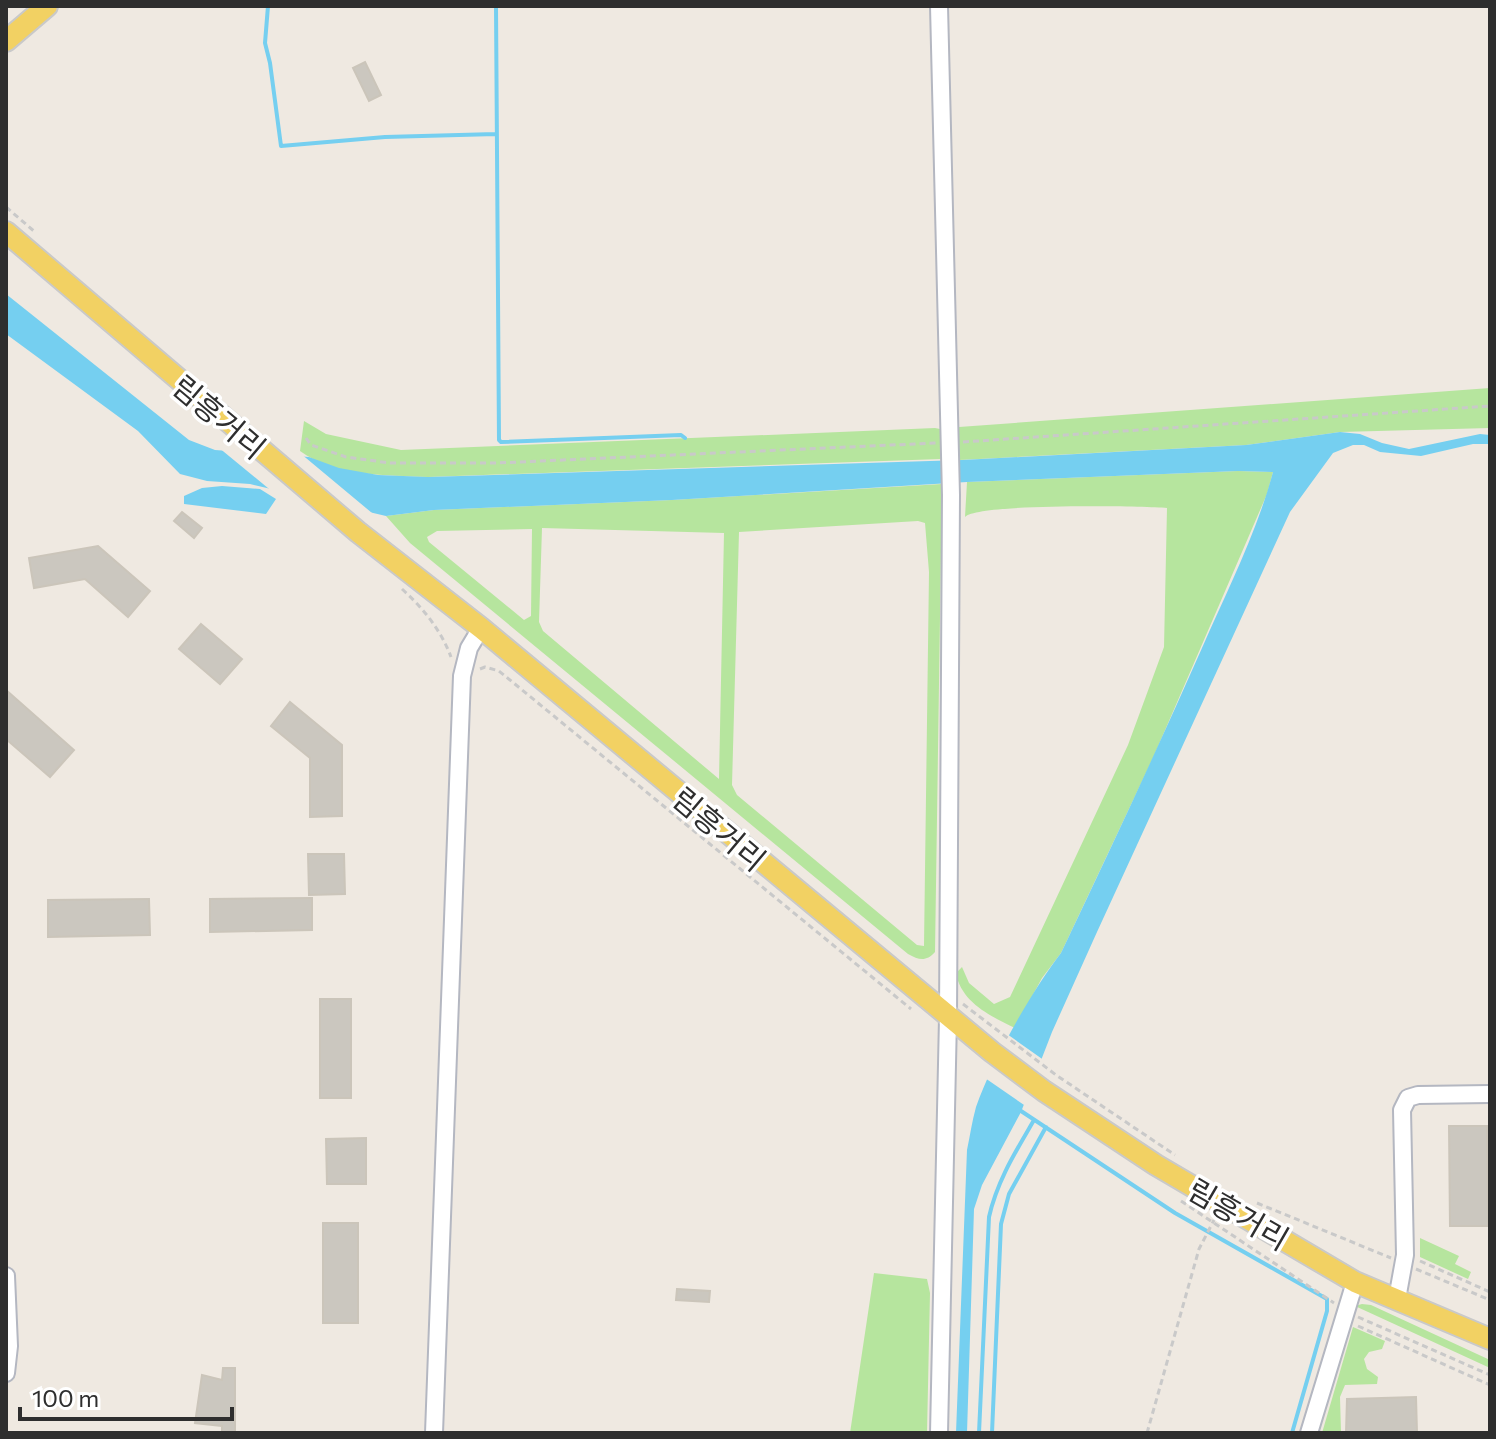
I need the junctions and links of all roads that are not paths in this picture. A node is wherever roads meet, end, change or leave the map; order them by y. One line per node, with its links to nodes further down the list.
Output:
1 (47, 6): 3 (main road)
2 (939, 6): 6 (street)
3 (6, 41)
4 (6, 232): 5 (main road, 림흥거리)
5 (481, 628): 6 (main road, 림흥거리); 13 (street)
6 (948, 1018): 9 (main road, 림흥거리); 14 (street)
7 (1490, 1094): 10 (street)
8 (6, 1276): 12 (street)
9 (1355, 1282): 10 (main road, 림흥거리); 15 (street)
10 (1397, 1299): 11 (main road, 림흥거리)
11 (1490, 1339)
12 (6, 1373)
13 (434, 1433)
14 (939, 1433)
15 (1309, 1433)

